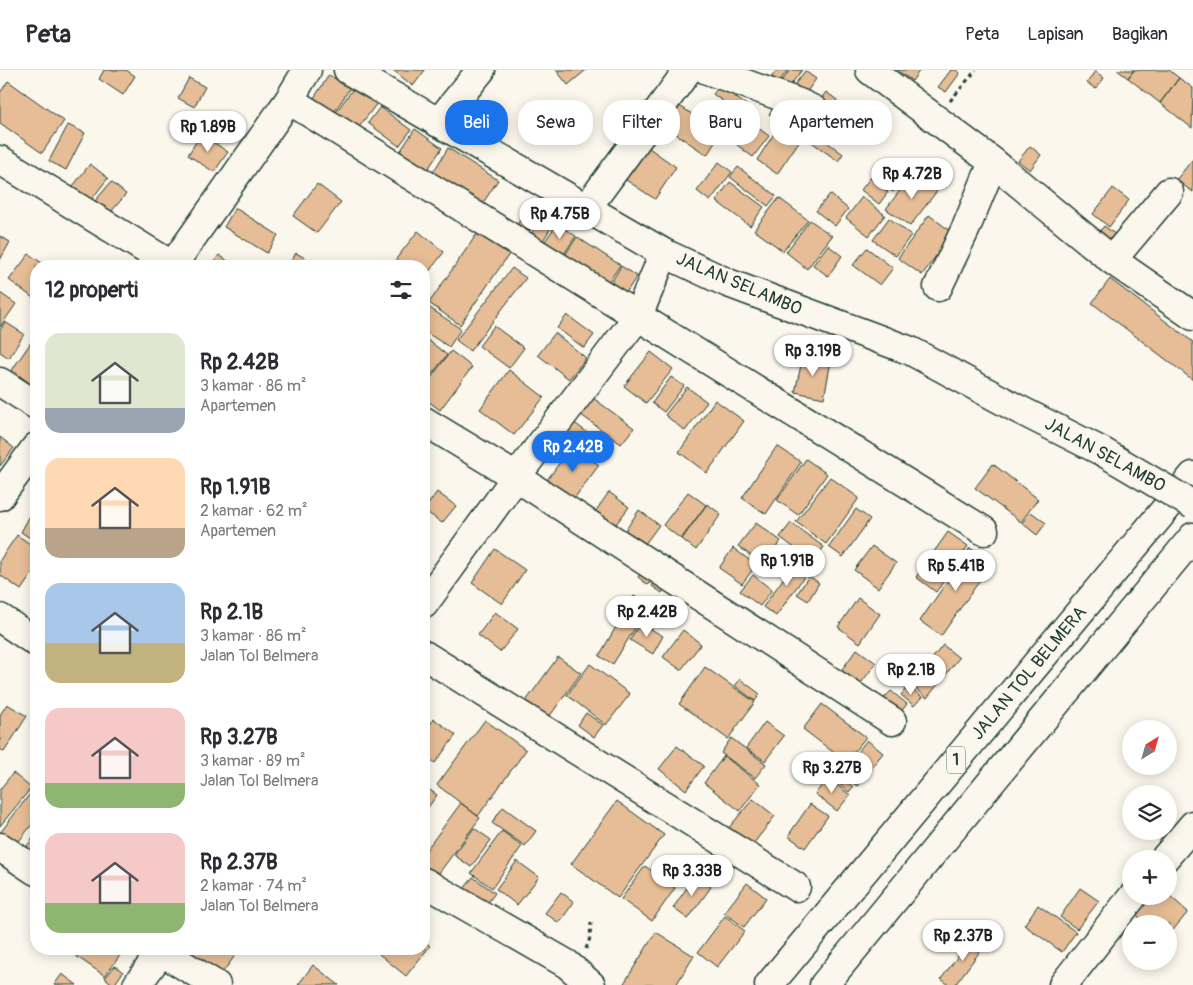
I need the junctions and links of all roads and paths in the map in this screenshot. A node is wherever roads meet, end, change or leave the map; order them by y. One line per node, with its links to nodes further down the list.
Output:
1 (307, 70): 8 (main road)
2 (348, 70): 11 (main road, JALAN SELAMBO)
3 (481, 70): 11 (main road)
4 (688, 70): 15 (main road)
5 (707, 70): 9 (main road)
6 (870, 70): 10 (main road)
7 (976, 70): 10 (path)
8 (288, 100): 18 (main road); 21 (main road)
9 (791, 100)
10 (923, 110): 13 (main road)
11 (438, 123): 15 (main road, JALAN SELAMBO)
12 (0, 160): 17 (main road)
13 (993, 162): 19 (main road); 20 (main road)
14 (1169, 192): 19 (main road)
15 (586, 209): 16 (main road, JALAN SELAMBO)
16 (664, 253): 21 (main road); 30 (main road, JALAN SELAMBO, bridge)
17 (163, 260)
18 (177, 260)
19 (1112, 260): 22 (main road)
20 (938, 286)
21 (638, 316): 28 (main road); 31 (main road)
22 (1193, 316)
23 (0, 382): 24 (main road)
24 (30, 401)
25 (430, 425): 28 (main road)
26 (30, 455): 29 (main road)
27 (1193, 476): 50 (main road, JALAN TOL BELMERA / 1)
28 (516, 477): 33 (main road); 37 (main road)
29 (0, 496)
30 (1193, 505)
31 (984, 531)
32 (1193, 536): 51 (main road, 1)
33 (430, 596)
34 (0, 618): 35 (main road)
35 (30, 638)
36 (430, 659): 43 (main road)
37 (892, 721)
38 (1193, 825): 40 (main road)
39 (0, 847): 41 (main road)
40 (1172, 850)
41 (30, 867)
42 (430, 885): 49 (main road)
43 (796, 887)
44 (1126, 905): 52 (main road)
45 (157, 955): 47 (main road)
46 (168, 955): 48 (main road)
47 (137, 985)
48 (216, 985)
49 (591, 985)
50 (769, 985)
51 (824, 985)
52 (1063, 985)

